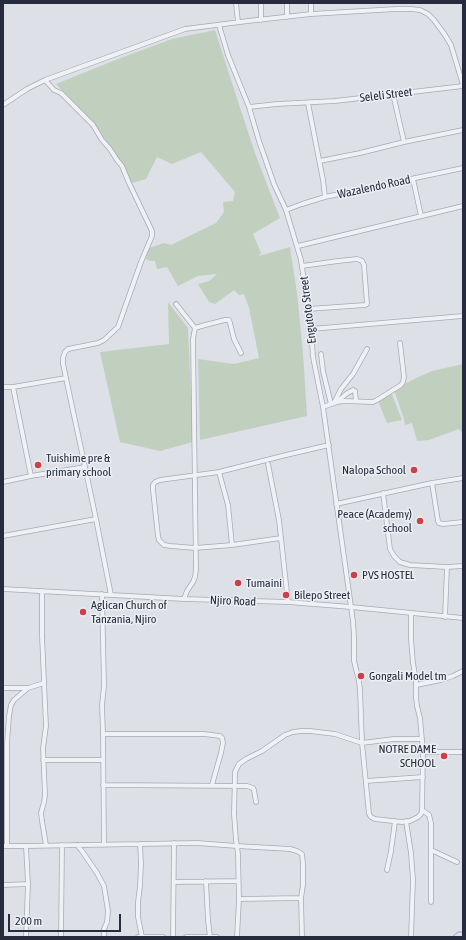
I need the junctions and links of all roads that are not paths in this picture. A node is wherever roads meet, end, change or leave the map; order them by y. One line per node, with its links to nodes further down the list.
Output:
1 (236, 3): 8 (street)
2 (261, 3): 7 (street)
3 (286, 3): 6 (street)
4 (311, 3): 5 (street)
5 (311, 14): 6 (street); 11 (street)
6 (287, 17): 7 (street)
7 (262, 20): 8 (street)
8 (238, 22): 9 (street)
9 (219, 25): 10 (street); 15 (street, Engutoto Street)
10 (45, 80): 14 (street); 36 (street)
11 (463, 85): 12 (street, Seleli Street)
12 (393, 94): 13 (street, Seleli Street); 17 (street)
13 (308, 103): 15 (street, Seleli Street); 18 (street)
14 (3, 105)
15 (249, 107): 23 (street, Engutoto Street)
16 (463, 130): 17 (street)
17 (404, 142): 18 (street)
18 (320, 161): 21 (street)
19 (463, 168): 20 (street, Wazalendo Road)
20 (413, 179): 21 (street, Wazalendo Road); 24 (street)
21 (325, 197): 23 (street, Wazalendo Road)
22 (463, 206): 24 (street)
23 (286, 210): 25 (street, Engutoto Street)
24 (421, 216): 25 (street)
25 (298, 246): 26 (street, Engutoto Street)
26 (302, 266): 28 (street, Engutoto Street); 28 (street)
27 (176, 304): 30 (street)
28 (308, 309): 31 (street, Engutoto Street)
29 (463, 316): 31 (street)
30 (196, 328): 34 (street); 46 (street)
31 (311, 329): 41 (street, Engutoto Street)
32 (400, 343): 39 (street)
33 (367, 349): 40 (street)
34 (241, 353)
35 (321, 354): 40 (street)
36 (66, 378): 38 (street); 44 (street)
37 (3, 387): 38 (street)
38 (13, 387): 47 (street)
39 (356, 401): 40 (street); 40 (street)
40 (334, 403): 41 (street)
41 (323, 407): 42 (street, Engutoto Street)
42 (329, 445): 45 (street); 52 (street, Engutoto Street)
43 (268, 464): 56 (street)
44 (85, 467): 47 (street); 53 (street)
45 (219, 472): 46 (street); 57 (street)
46 (195, 475): 58 (street); 58 (street)
47 (31, 476): 49 (street)
48 (463, 478): 50 (street)
49 (3, 482)
50 (432, 483): 51 (street); 54 (street)
51 (383, 493): 52 (street); 60 (street)
52 (336, 504): 67 (street, Engutoto Street)
53 (96, 519): 55 (street); 64 (street)
54 (463, 522)
55 (3, 536)
56 (281, 538): 57 (street); 66 (street)
57 (232, 545): 58 (street)
58 (195, 548): 65 (street)
59 (463, 566): 60 (street)
60 (447, 567): 69 (street)
61 (3, 589): 62 (street, Njiro Road)
62 (42, 591): 63 (street, Njiro Road); 72 (street)
63 (102, 594): 64 (street, Njiro Road); 76 (street)
64 (111, 594): 65 (street, Njiro Road)
65 (184, 599): 66 (street, Njiro Road)
66 (288, 602): 67 (street, Njiro Road)
67 (351, 607): 68 (street, Njiro Road); 78 (street, Engutoto Street)
68 (411, 614): 69 (street, Njiro Road); 73 (street)
69 (445, 617): 70 (street, Njiro Road)
70 (463, 618)
71 (463, 671): 73 (street)
72 (44, 683): 75 (street); 81 (street)
73 (416, 685): 77 (street)
74 (3, 688): 75 (street)
75 (28, 688): 88 (street)
76 (104, 734): 82 (street); 86 (street)
77 (422, 738): 78 (street); 79 (street)
78 (362, 743): 84 (street, Engutoto Street); 87 (street)
79 (423, 752): 80 (street); 83 (street)
80 (463, 752)
81 (43, 760): 82 (street); 95 (street)
82 (103, 760): 85 (street)
83 (423, 777): 84 (street); 90 (street)
84 (366, 781): 91 (street, Engutoto Street)
85 (103, 785): 86 (street); 98 (street)
86 (212, 785): 87 (street)
87 (235, 785): 89 (street); 101 (street)
88 (5, 791): 99 (street)
89 (256, 802)
90 (422, 810): 92 (street); 102 (street)
91 (395, 821): 92 (street); 104 (street)
92 (406, 821): 125 (street)
93 (174, 843): 94 (street); 101 (street); 106 (street)
94 (140, 844): 98 (street); 117 (street)
95 (46, 845): 96 (street); 100 (street)
96 (62, 845): 97 (street); 114 (street)
97 (77, 845): 98 (street); 115 (street)
98 (104, 845)
99 (5, 846): 100 (street)
100 (26, 846): 108 (street)
101 (237, 846): 105 (street); 110 (street)
102 (431, 850): 103 (street); 112 (street)
103 (457, 862)
104 (387, 870)
105 (238, 881): 107 (street); 111 (street)
106 (174, 882): 107 (street); 119 (street)
107 (206, 882): 121 (street)
108 (28, 884): 109 (street); 113 (street)
109 (3, 885)
110 (301, 898): 111 (street); 124 (street)
111 (239, 899): 123 (street)
112 (431, 902)
113 (26, 937)
114 (61, 937)
115 (104, 937)
116 (138, 937): 117 (street)
117 (142, 937): 118 (street)
118 (163, 937)
119 (173, 937)
120 (186, 937): 121 (street)
121 (210, 937): 122 (street)
122 (217, 937)
123 (237, 937)
124 (302, 937)
125 (411, 937)

